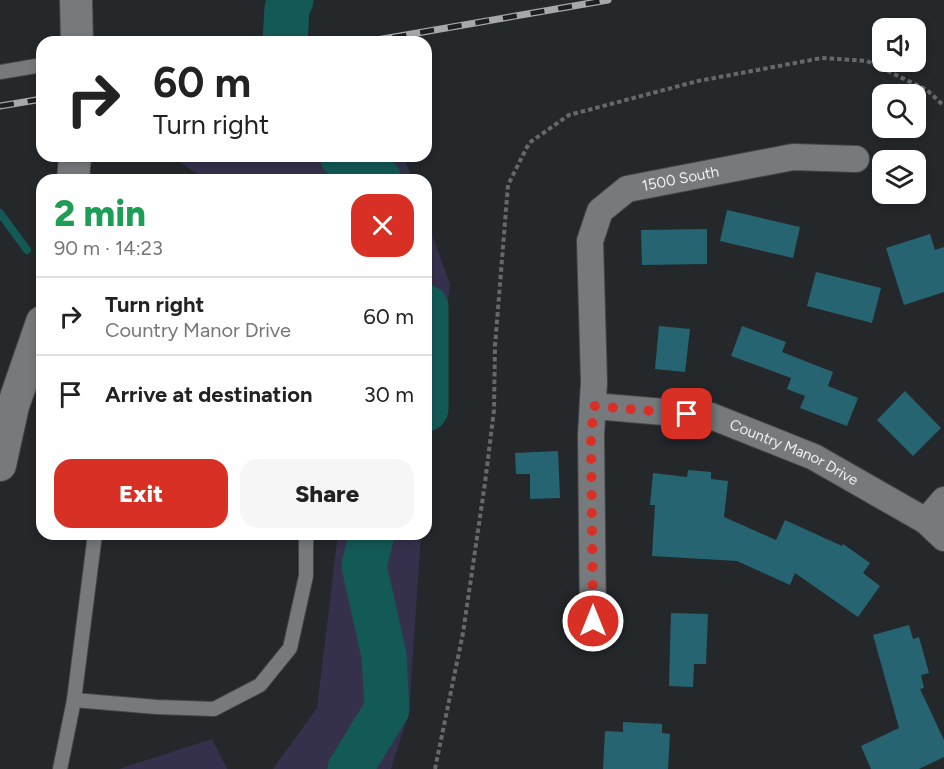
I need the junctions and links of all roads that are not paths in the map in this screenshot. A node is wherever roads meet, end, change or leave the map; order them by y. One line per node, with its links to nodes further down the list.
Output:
1 (76, 0): 2 (street)
2 (77, 36)
3 (36, 66): 4 (lane)
4 (0, 72)
5 (856, 159): 7 (street, 1500 South)
6 (36, 339): 8 (street)
7 (594, 406): 10 (street, Country Manor Drive); 13 (street, 1500 South)
8 (0, 465)
9 (944, 500): 10 (street)
10 (935, 529)
11 (94, 540): 14 (lane)
12 (306, 540): 14 (lane)
13 (593, 621)
14 (74, 700): 15 (lane)
15 (60, 769)

